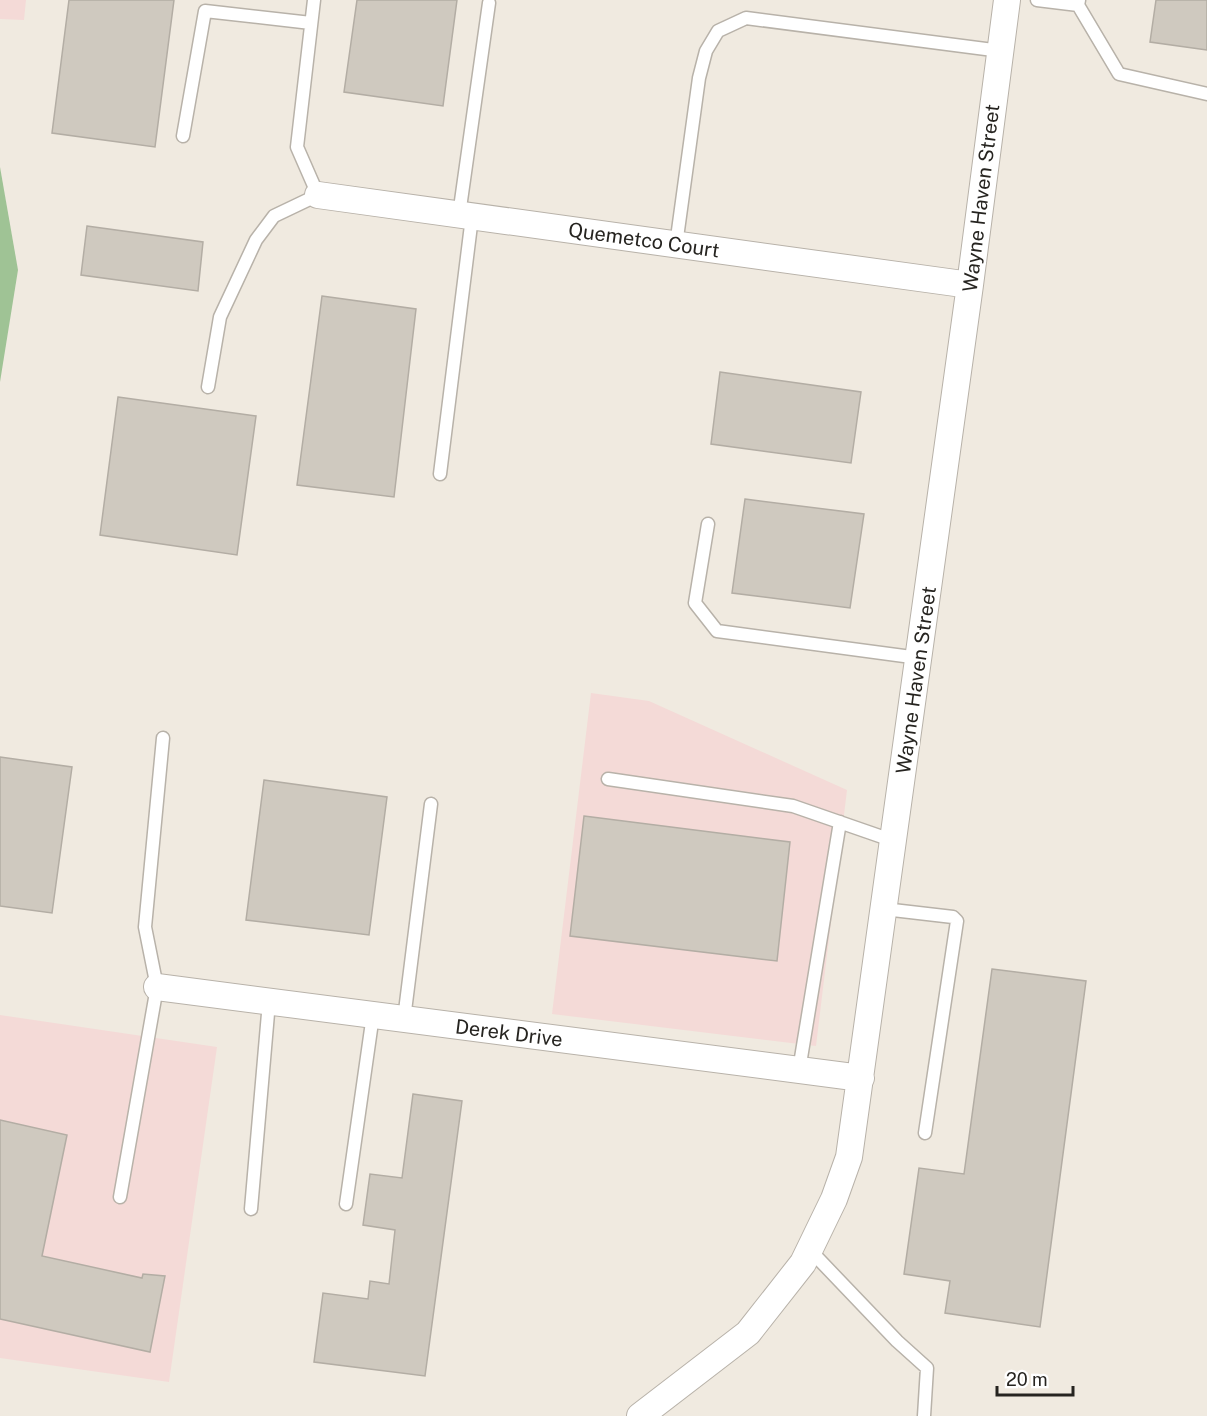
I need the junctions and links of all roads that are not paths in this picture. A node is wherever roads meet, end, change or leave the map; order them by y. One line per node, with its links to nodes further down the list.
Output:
1 (314, 0): 6 (lane)
2 (1007, 0): 7 (street, Wayne Haven Street)
3 (1037, 0): 5 (lane)
4 (489, 3): 11 (lane)
5 (1079, 3): 8 (lane)
6 (312, 23): 9 (lane); 10 (lane)
7 (1001, 51): 12 (lane); 13 (street, Wayne Haven Street)
8 (1207, 94)
9 (183, 136)
10 (318, 195): 11 (street, Quemetco Court); 14 (lane)
11 (466, 216): 12 (street, Quemetco Court); 15 (lane)
12 (676, 244): 13 (street, Quemetco Court)
13 (970, 285): 17 (street, Wayne Haven Street)
14 (208, 387)
15 (440, 474)
16 (708, 524): 17 (lane)
17 (919, 658): 22 (street, Wayne Haven Street)
18 (163, 738): 24 (lane)
19 (608, 779): 21 (lane)
20 (431, 804): 27 (lane)
21 (840, 822): 22 (lane); 28 (lane)
22 (894, 841): 23 (street, Wayne Haven Street)
23 (884, 909): 29 (street, Wayne Haven Street); 30 (lane)
24 (157, 987): 25 (street, Derek Drive); 31 (lane)
25 (269, 1002): 26 (street, Derek Drive); 33 (lane)
26 (373, 1015): 27 (street, Derek Drive); 32 (lane)
27 (404, 1019): 28 (street, Derek Drive)
28 (799, 1070): 29 (street, Derek Drive)
29 (861, 1078): 34 (street, Wayne Haven Street)
30 (925, 1133)
31 (120, 1197)
32 (346, 1204)
33 (251, 1209)
34 (809, 1250): 35 (street, Wayne Haven Street); 36 (lane)
35 (640, 1416)
36 (924, 1416)

